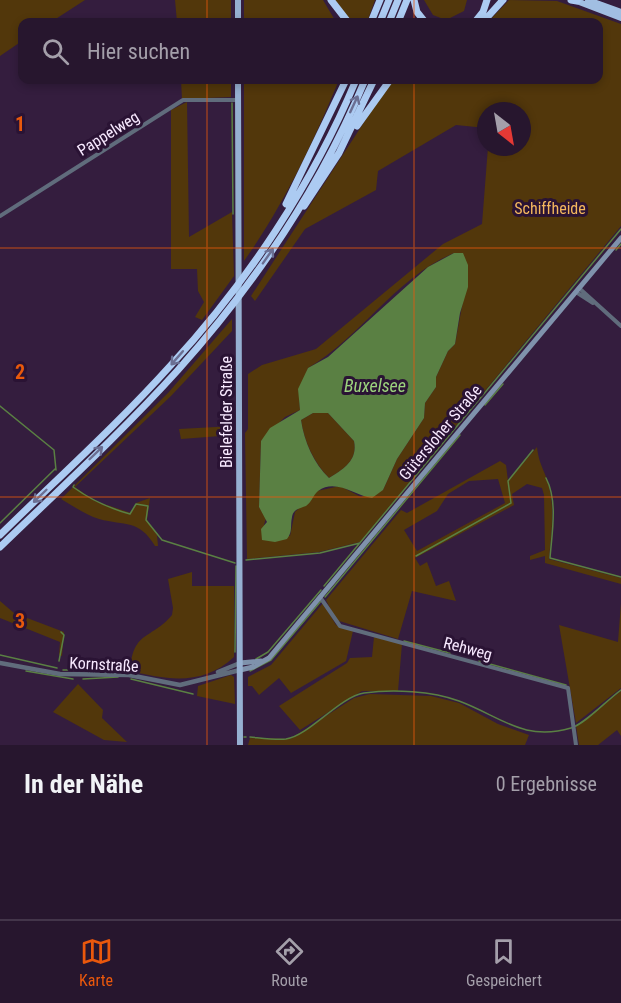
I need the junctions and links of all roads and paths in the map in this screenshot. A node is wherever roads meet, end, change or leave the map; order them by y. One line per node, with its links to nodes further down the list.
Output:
1 (238, 0): 13 (main road)
2 (331, 0): 14 (highway)
3 (380, 0): 15 (highway)
4 (389, 0): 16 (highway)
5 (398, 0): 17 (highway)
6 (407, 0): 18 (highway)
7 (414, 0): 19 (highway)
8 (487, 0): 20 (highway)
9 (503, 0): 21 (highway)
10 (574, 0): 22 (highway)
11 (588, 0): 12 (highway)
12 (621, 12)
13 (238, 18)
14 (345, 18)
15 (373, 18)
16 (382, 18)
17 (391, 18)
18 (400, 18)
19 (422, 18)
20 (478, 18)
21 (487, 18)
22 (621, 18)
23 (238, 84): 29 (main road, Bielefelder Straße)
24 (343, 84): 33 (highway)
25 (354, 84): 33 (highway)
26 (363, 84): 32 (highway, one-way to 26)
27 (372, 84): 30 (highway)
28 (387, 84): 30 (highway)
29 (238, 100): 31 (street, Pappelweg); 41 (main road, Bielefelder Straße)
30 (339, 153): 32 (highway)
31 (0, 216)
32 (285, 228): 38 (highway, one-way to 32)
33 (269, 238): 37 (highway, one-way to 37)
34 (621, 238): 35 (main road, Gütersloher Straße)
35 (578, 290): 36 (street); 39 (main road, Gütersloher Straße)
36 (621, 326)
37 (0, 535)
38 (0, 547)
39 (320, 597): 41 (main road, Gütersloher Straße); 43 (street, Rehweg)
40 (0, 663): 41 (street, Kornstraße)
41 (240, 667): 42 (main road, Bielefelder Straße)
42 (240, 745)
43 (576, 745)

